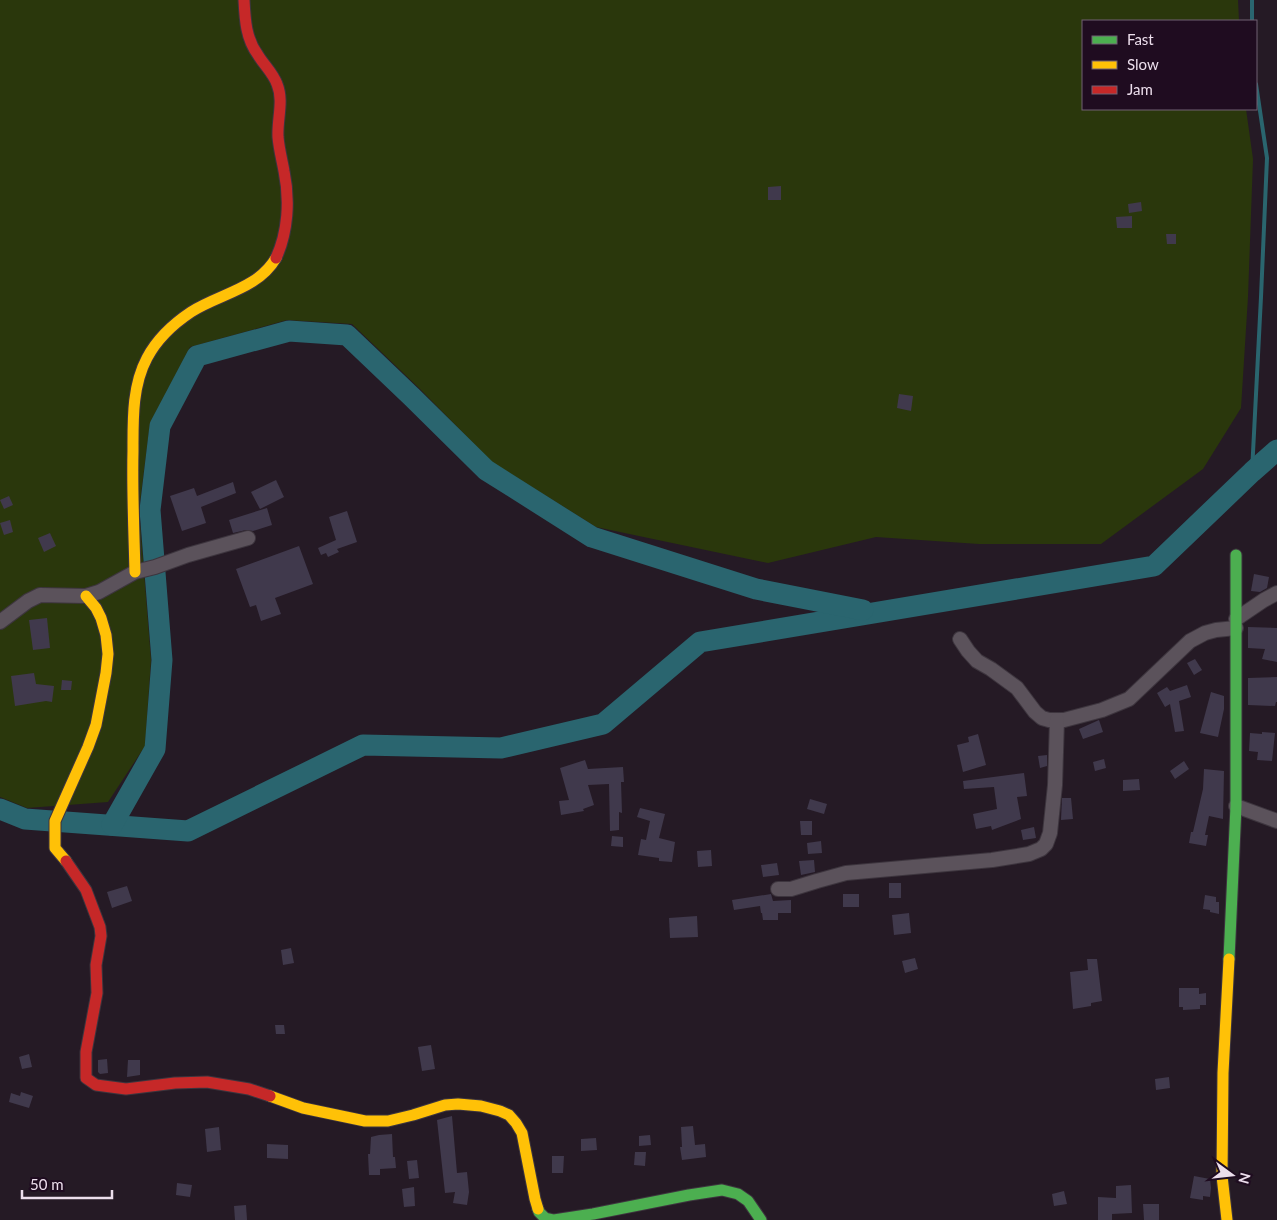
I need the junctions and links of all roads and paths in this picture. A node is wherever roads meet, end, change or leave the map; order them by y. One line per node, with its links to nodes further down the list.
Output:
1 (244, 0): 4 (street)
2 (248, 538): 4 (street)
3 (1236, 555): 8 (street)
4 (135, 572): 6 (street)
5 (1277, 593): 8 (street)
6 (86, 596): 7 (street); 14 (street)
7 (0, 622)
8 (1236, 623): 10 (street); 11 (street)
9 (960, 639): 10 (street)
10 (1057, 720): 13 (street)
11 (1236, 806): 12 (street); 15 (street)
12 (1277, 821)
13 (778, 889)
14 (761, 1220)
15 (1227, 1220)

